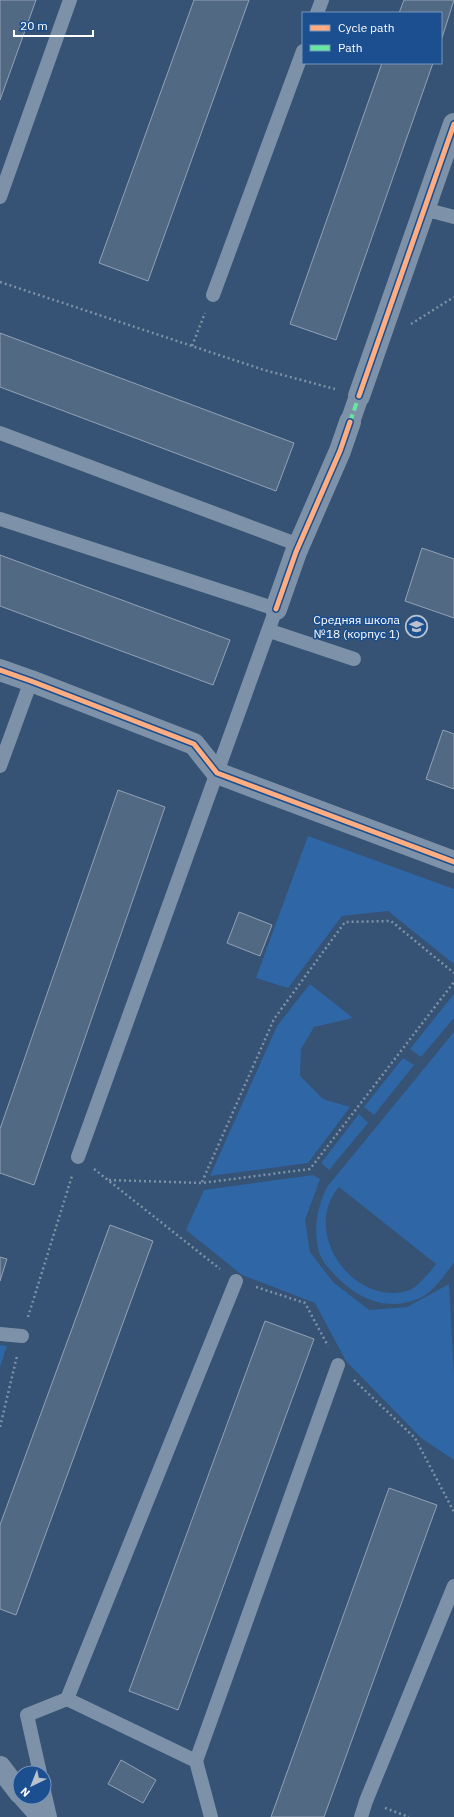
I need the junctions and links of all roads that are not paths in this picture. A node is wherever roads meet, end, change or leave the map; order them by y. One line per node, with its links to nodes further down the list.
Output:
1 (70, 0): 6 (lane)
2 (322, 0): 3 (lane)
3 (317, 12)
4 (302, 54): 9 (lane)
5 (454, 124): 7 (street)
6 (0, 198)
7 (424, 209): 8 (lane); 10 (street)
8 (454, 218)
9 (213, 295)
10 (359, 396): 11 (street)
11 (350, 422): 14 (street)
12 (0, 432): 14 (lane)
13 (0, 519): 15 (lane)
14 (299, 545): 15 (street)
15 (276, 609): 16 (lane)
16 (270, 630): 17 (lane); 21 (lane)
17 (354, 659)
18 (0, 670): 19 (street)
19 (31, 681): 20 (lane); 21 (street)
20 (0, 766)
21 (217, 773): 22 (street); 23 (lane)
22 (454, 862)
23 (78, 1156)
24 (236, 1281): 29 (lane)
25 (0, 1334): 26 (lane)
26 (22, 1336)
27 (338, 1365): 30 (lane)
28 (454, 1586): 39 (lane)
29 (67, 1700): 30 (lane); 31 (lane)
30 (196, 1761): 38 (lane)
31 (38, 1765)
32 (0, 1767): 33 (street)
33 (12, 1783)
34 (31, 1805): 36 (street)
35 (47, 1805): 37 (lane)
36 (42, 1817)
37 (50, 1817)
38 (211, 1817)
39 (361, 1817)

